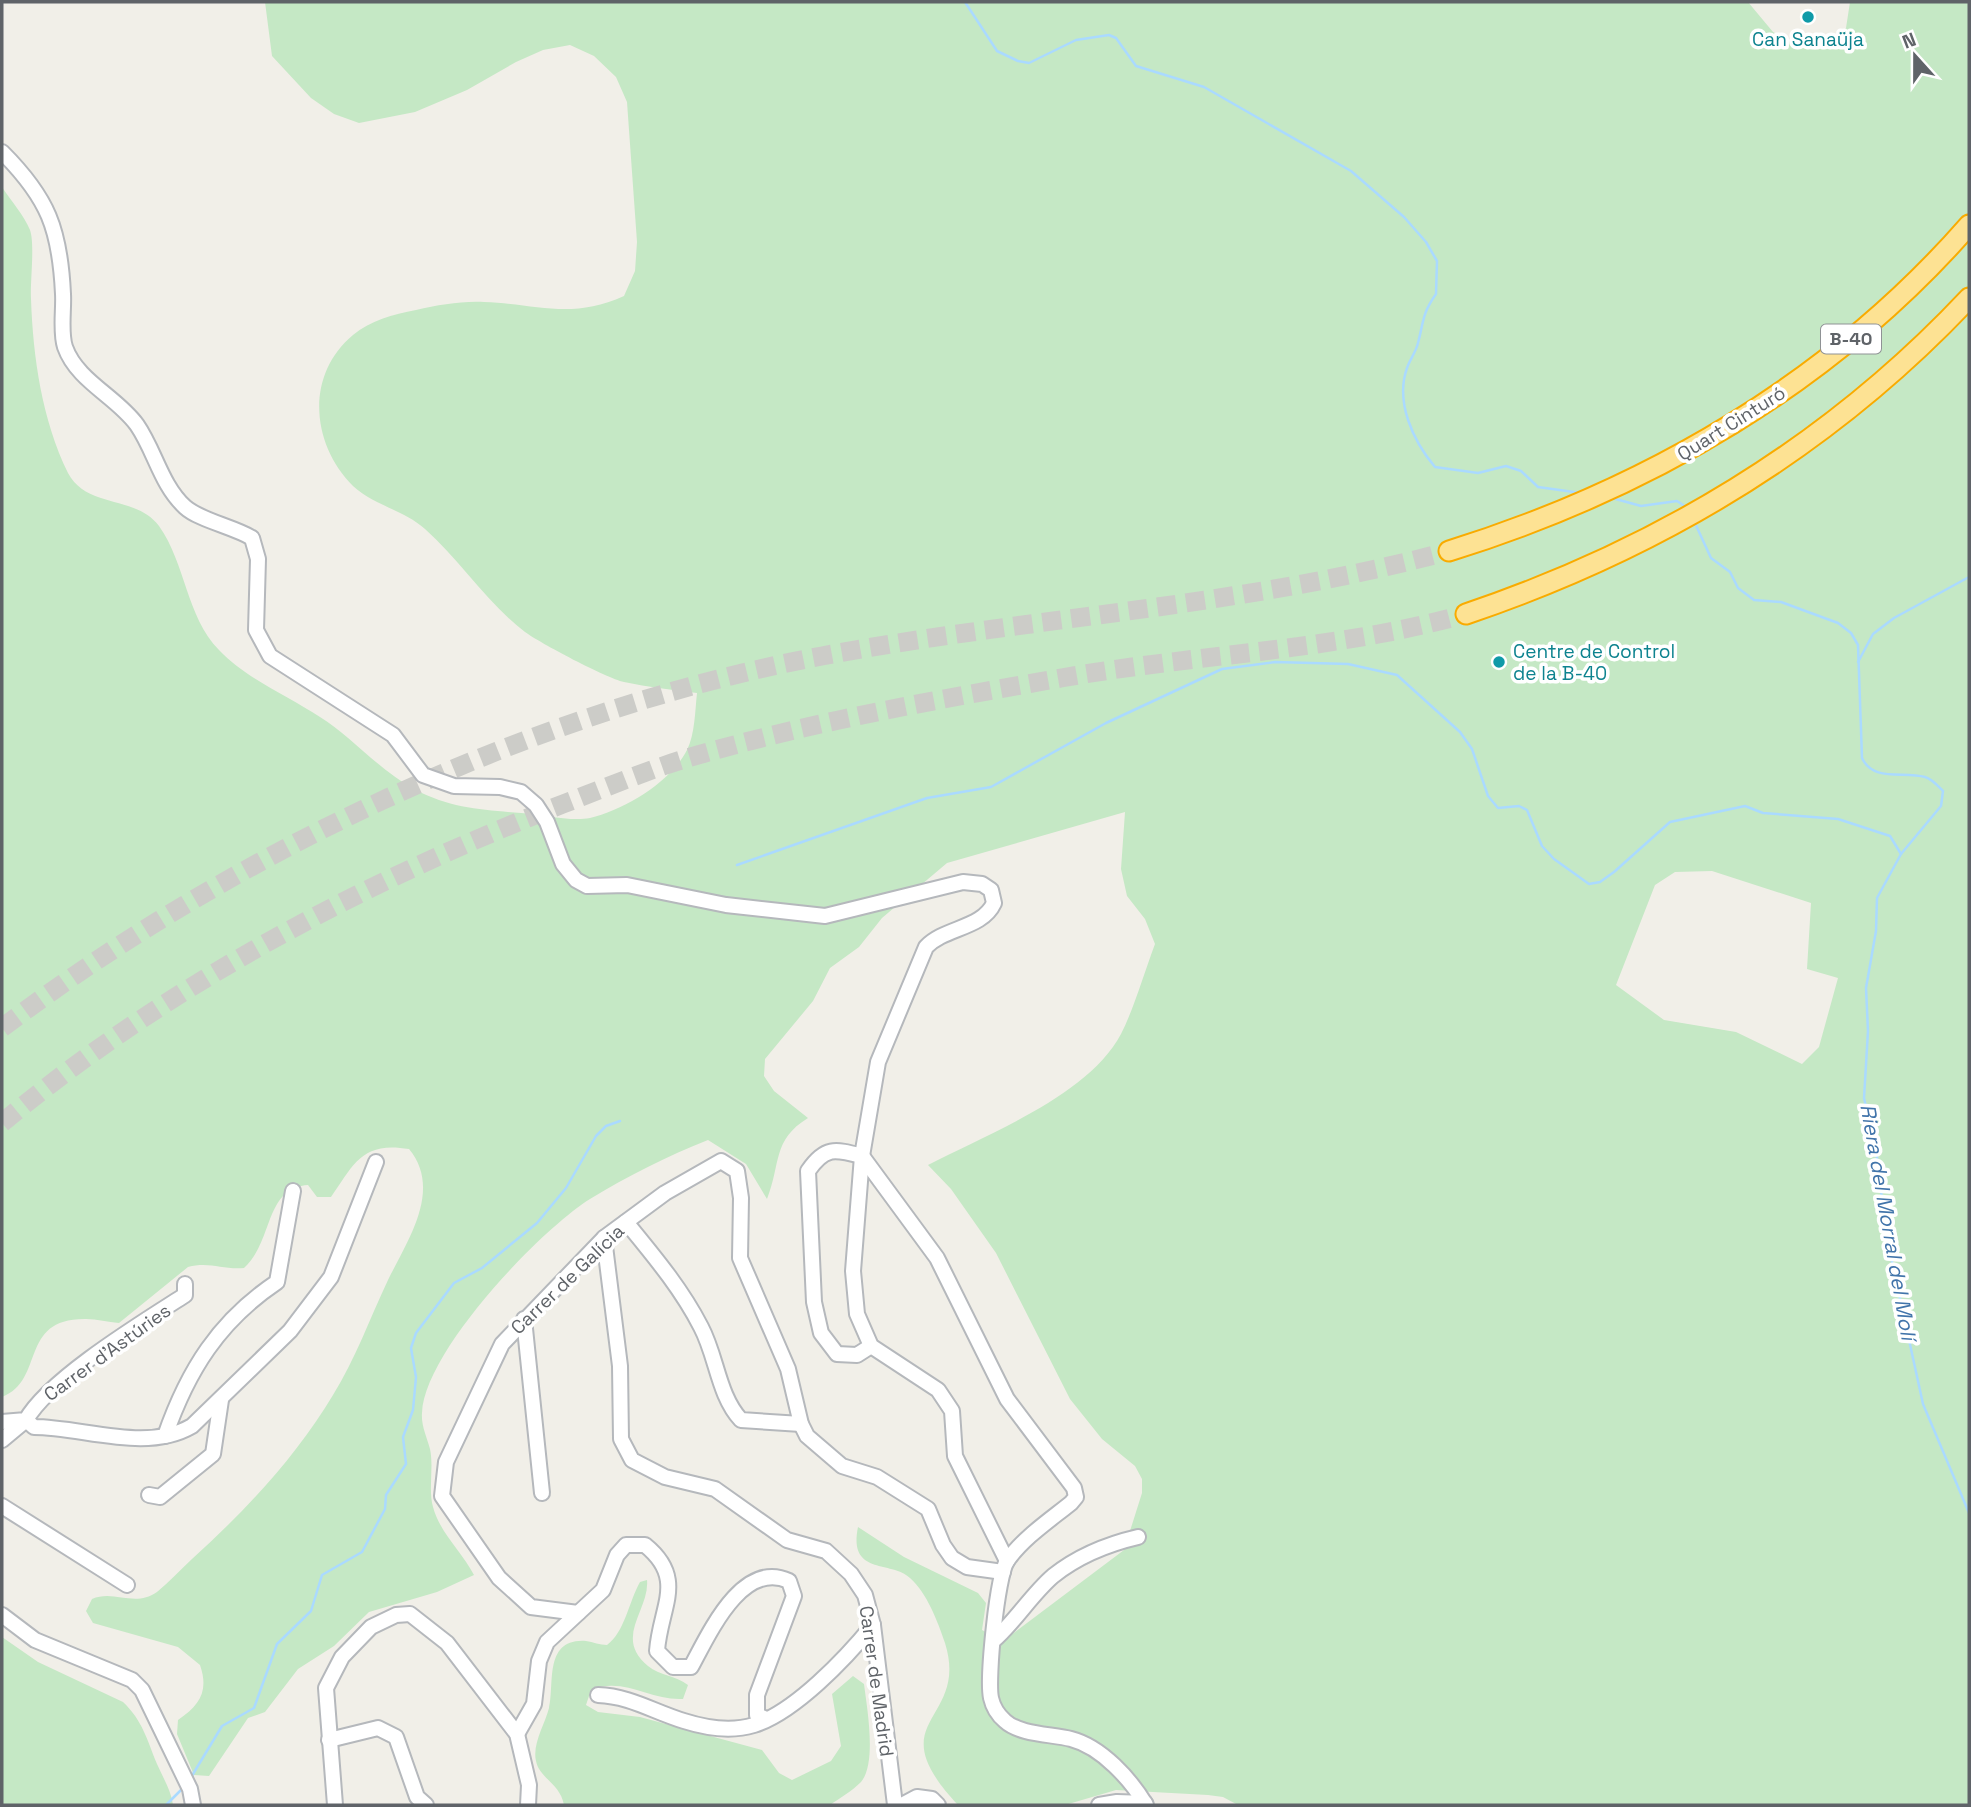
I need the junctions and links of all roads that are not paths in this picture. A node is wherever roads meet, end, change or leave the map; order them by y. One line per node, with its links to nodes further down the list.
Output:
1 (2, 152): 6 (street)
2 (1969, 225): 4 (highway, Quart Cinturó / B-40)
3 (1969, 298): 5 (highway, B-40)
4 (1449, 551)
5 (1466, 614)
6 (862, 1156): 13 (street); 13 (street); 24 (street)
7 (376, 1162): 14 (street)
8 (293, 1191): 18 (street)
9 (626, 1222): 10 (street, Carrer de Galícia); 17 (street); 17 (street, Carrer de Galícia)
10 (604, 1238): 12 (street, Carrer de Galícia); 28 (street, Carrer de Madrid)
11 (185, 1284): 15 (street, Carrer d'Astúries)
12 (524, 1319): 20 (street); 26 (street, Carrer de Galícia)
13 (871, 1346): 24 (street)
14 (221, 1400): 18 (street); 21 (street)
15 (26, 1420): 16 (street); 18 (street); 19 (street)
16 (2, 1422)
17 (801, 1424): 24 (street)
18 (165, 1436)
19 (2, 1440)
20 (542, 1493)
21 (149, 1495)
22 (2, 1506): 25 (street)
23 (1138, 1537): 29 (street)
24 (1005, 1567): 29 (street)
25 (127, 1585)
26 (578, 1613): 31 (street); 32 (street)
27 (2, 1615): 35 (street)
28 (873, 1625): 31 (street); 39 (street, Carrer de Madrid)
29 (993, 1641): 34 (street)
30 (598, 1695): 31 (street)
31 (766, 1719)
32 (517, 1734): 33 (street); 38 (street)
33 (328, 1740): 36 (street); 37 (street)
34 (1146, 1804): 42 (street)
35 (194, 1805)
36 (335, 1805)
37 (426, 1805)
38 (528, 1805)
39 (895, 1805)
40 (902, 1805): 41 (street)
41 (938, 1805)
42 (1099, 1805)

